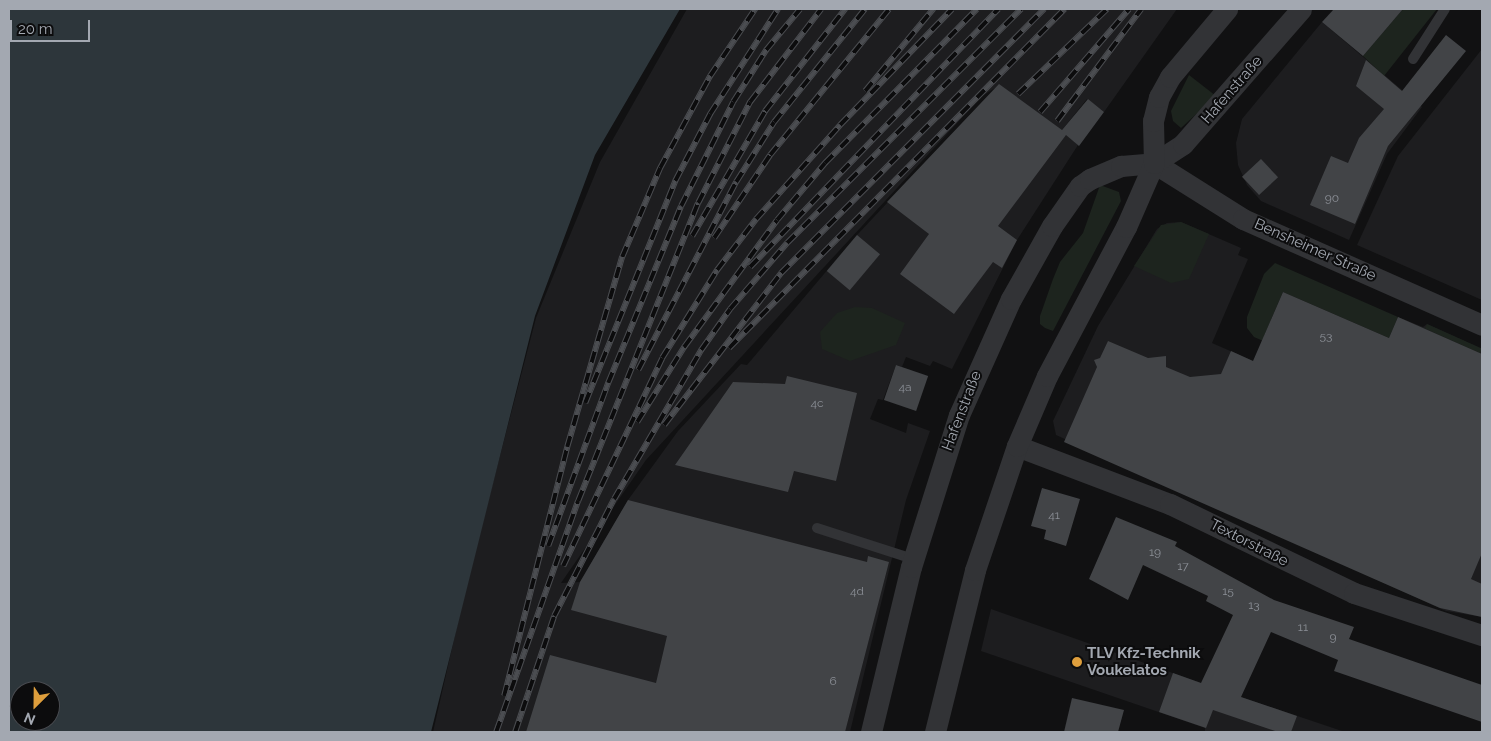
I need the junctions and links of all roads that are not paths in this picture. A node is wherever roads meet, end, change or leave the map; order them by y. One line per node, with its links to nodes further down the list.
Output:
1 (1227, 9): 5 (street)
2 (1302, 9): 5 (street, Hafenstraße)
3 (1445, 9): 4 (lane)
4 (1413, 59)
5 (1154, 162): 6 (street, Bensheimer Straße); 7 (street); 9 (street, Hafenstraße)
6 (1482, 325)
7 (1017, 446): 10 (street, Textorstraße); 12 (street)
8 (817, 528): 9 (lane)
9 (914, 558): 11 (street, Hafenstraße)
10 (1482, 635)
11 (870, 732)
12 (934, 732)

